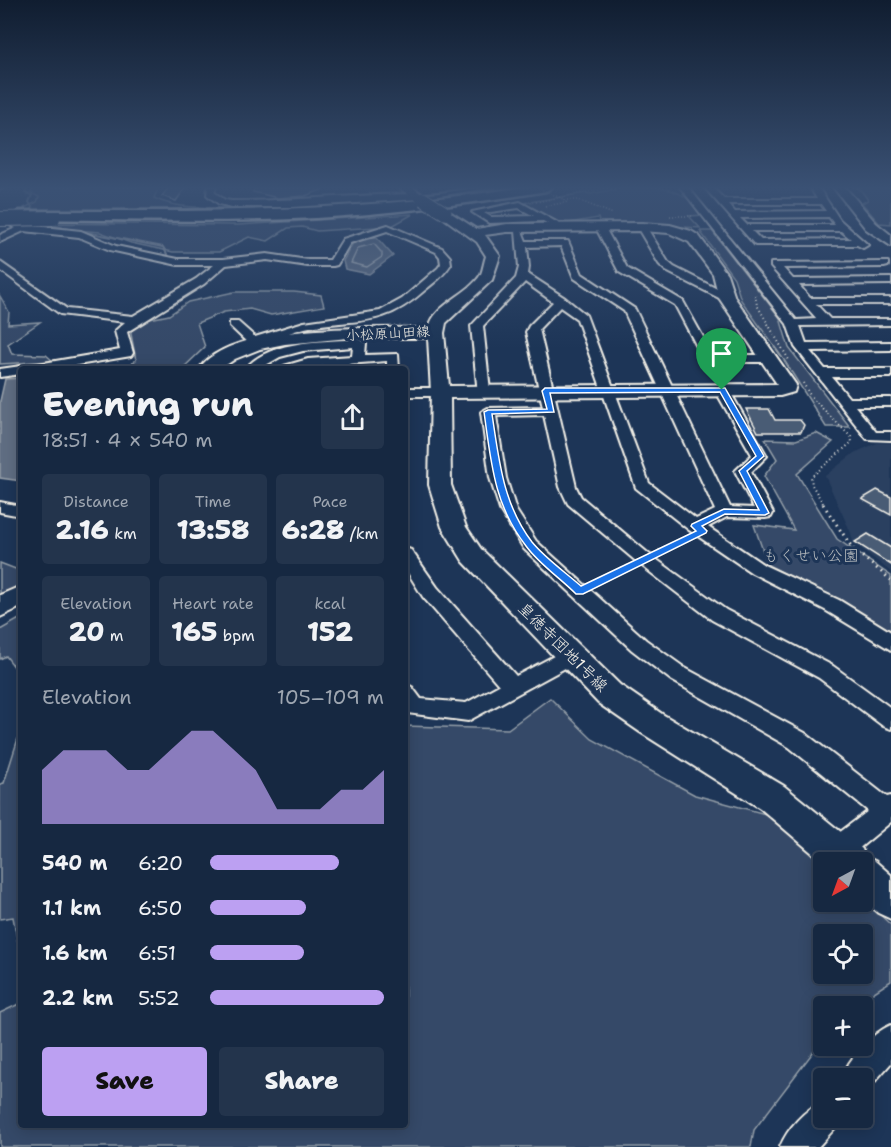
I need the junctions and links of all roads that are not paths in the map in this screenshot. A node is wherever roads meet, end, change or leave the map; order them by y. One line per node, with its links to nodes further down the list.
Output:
1 (96, 241): 16 (street)
2 (347, 241): 16 (street)
3 (419, 241): 32 (street)
4 (483, 241): 31 (street, 小松原山田線)
5 (521, 241): 19 (street)
6 (549, 241): 47 (street)
7 (608, 241): 35 (street)
8 (650, 241): 22 (street)
9 (694, 241): 22 (street)
10 (732, 241): 28 (street)
11 (756, 241): 12 (street)
12 (860, 242): 14 (street)
13 (772, 254): 14 (street)
14 (873, 254): 15 (street); 18 (street)
15 (891, 254)
16 (223, 262): 26 (street)
17 (0, 265): 26 (street)
18 (888, 267): 21 (street)
19 (523, 276): 23 (street); 49 (street)
20 (891, 281): 21 (street)
21 (791, 282): 25 (street)
22 (727, 298): 35 (street)
23 (561, 300): 46 (street); 50 (street)
24 (891, 301): 25 (street)
25 (808, 302): 29 (street)
26 (136, 320): 37 (street)
27 (891, 322): 29 (street)
28 (793, 323): 29 (street); 33 (street)
29 (827, 323)
30 (234, 324): 32 (street)
31 (436, 333): 32 (street, 小松原山田線); 52 (street, 皇徳寺団地1号線)
32 (255, 342): 38 (street, 小松原山田線)
33 (801, 346): 34 (street); 44 (street)
34 (891, 346)
35 (768, 359): 48 (street)
36 (358, 360): 39 (street); 40 (street); 41 (street)
37 (50, 366)
38 (211, 366)
39 (256, 366)
40 (298, 366)
41 (393, 366)
42 (18, 370): 43 (street)
43 (0, 373)
44 (822, 373): 45 (street); 53 (street)
45 (891, 373)
46 (607, 390): 47 (street); 50 (street); 60 (street)
47 (667, 390): 48 (street); 59 (street)
48 (722, 390): 59 (street)
49 (483, 391): 50 (street); 52 (street)
50 (545, 391): 55 (street)
51 (408, 392): 52 (street)
52 (440, 392): 65 (street, 皇徳寺団地1号線)
53 (845, 402): 54 (street); 56 (street)
54 (891, 402)
55 (551, 411): 68 (street); 69 (street)
56 (891, 436)
57 (0, 507): 58 (street)
58 (18, 510)
59 (724, 512): 60 (street)
60 (699, 529): 64 (street)
61 (408, 558): 66 (street)
62 (18, 597): 63 (street)
63 (0, 607)
64 (891, 642)
65 (571, 655): 66 (street); 70 (street, 皇徳寺団地1号線)
66 (513, 687): 67 (street)
67 (408, 697)
68 (891, 720)
69 (888, 809): 71 (street)
70 (836, 852)
71 (857, 852)
72 (873, 884): 73 (street, 皇徳寺団地1号線)
73 (891, 900)
74 (891, 1040): 75 (street)
75 (866, 1068)
76 (814, 1128): 77 (street)
77 (796, 1147)

